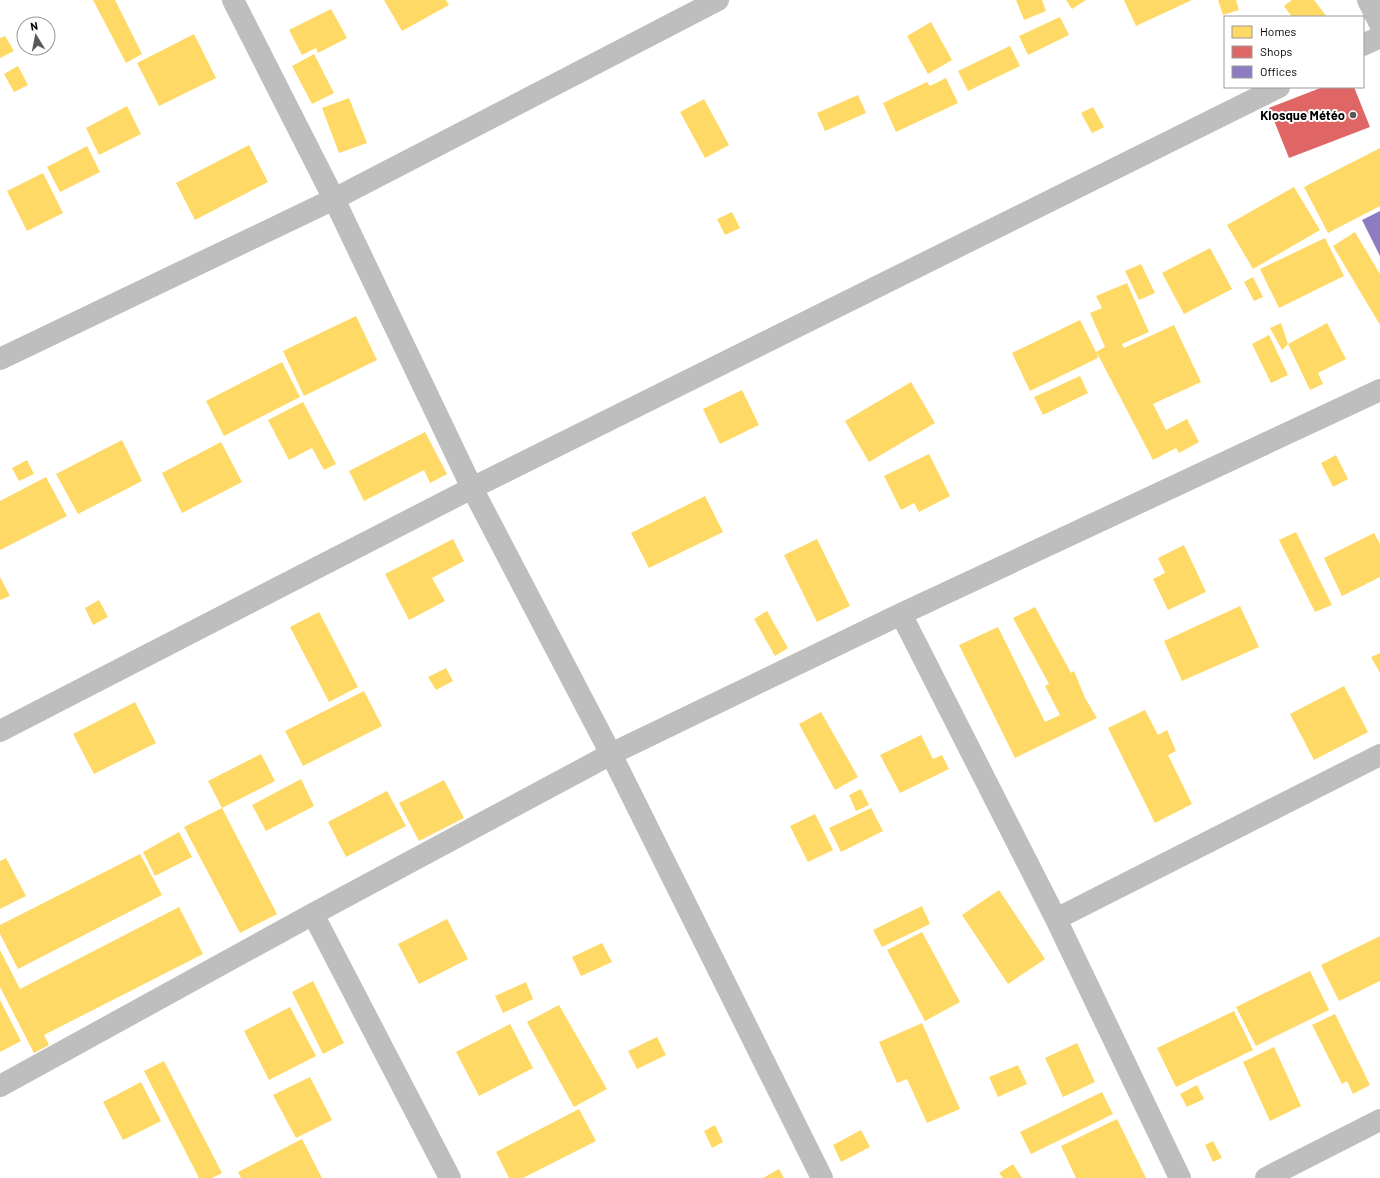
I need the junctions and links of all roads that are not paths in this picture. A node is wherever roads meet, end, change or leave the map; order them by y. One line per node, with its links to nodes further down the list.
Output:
1 (232, 0): 8 (street)
2 (718, 0): 8 (street)
3 (1368, 0): 4 (street)
4 (1380, 24)
5 (1380, 37): 6 (street)
6 (1364, 45)
7 (1277, 88): 11 (street)
8 (334, 199): 9 (street); 11 (street)
9 (0, 359)
10 (1380, 390): 12 (street)
11 (472, 488): 13 (street); 14 (street)
12 (902, 614): 14 (street); 17 (street)
13 (0, 731)
14 (610, 754): 16 (street); 21 (street)
15 (1380, 754): 17 (street)
16 (313, 914): 18 (street); 20 (street)
17 (1056, 919): 22 (street)
18 (0, 1086)
19 (1380, 1120): 23 (street)
20 (450, 1178)
21 (822, 1178)
22 (1180, 1178)
23 (1266, 1178)

